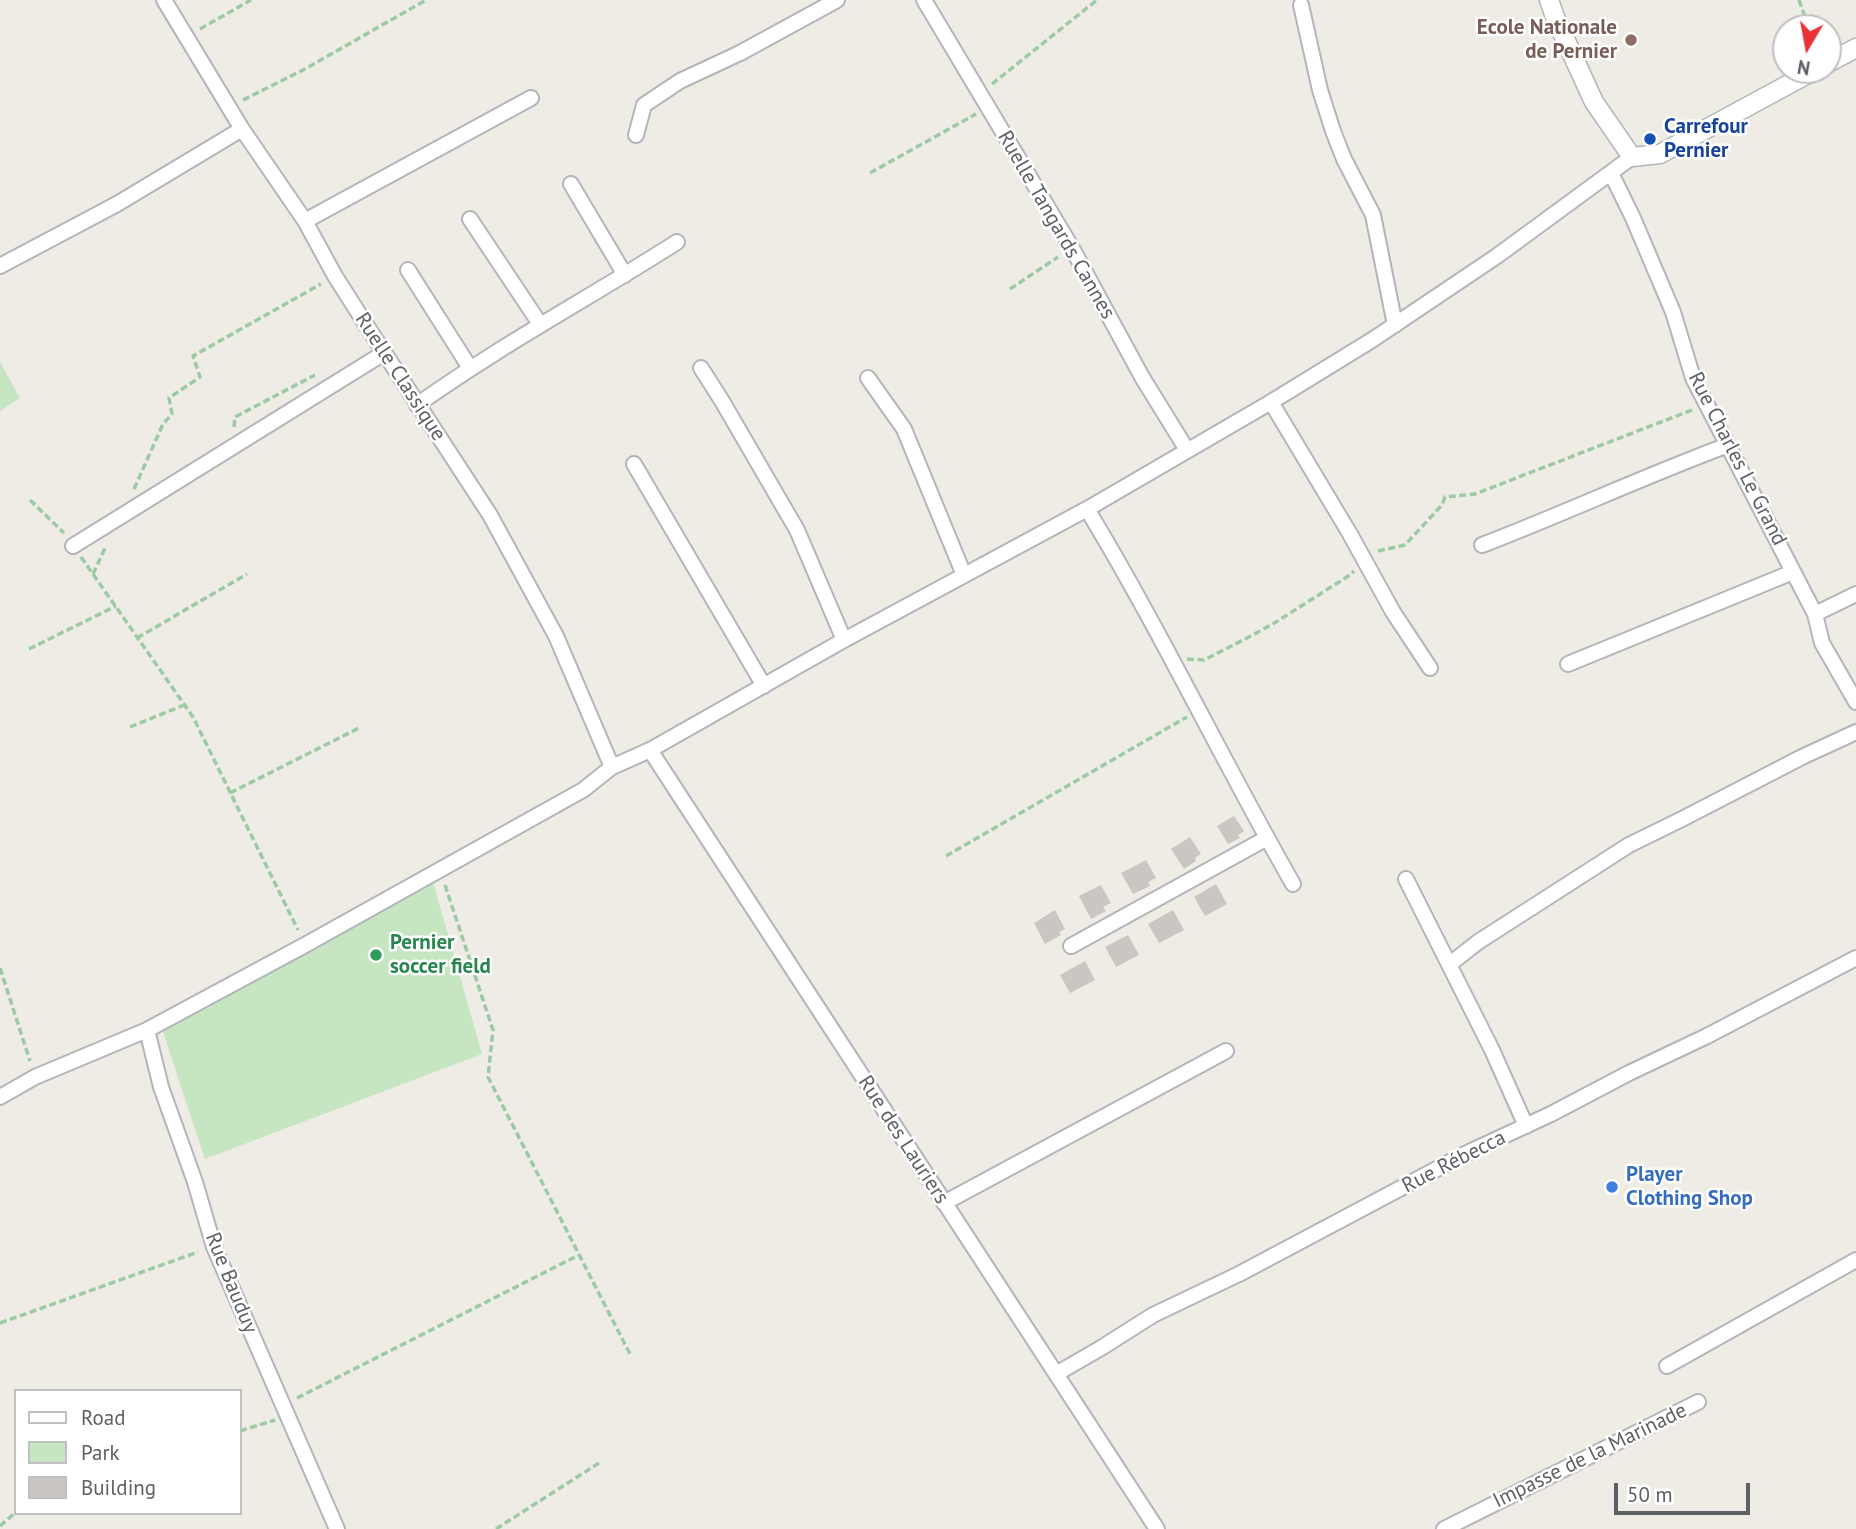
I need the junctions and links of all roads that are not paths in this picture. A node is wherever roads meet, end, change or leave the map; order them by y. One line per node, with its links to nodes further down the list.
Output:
1 (164, 0): 8 (street, Ruelle Classique)
2 (837, 0): 9 (street)
3 (924, 0): 28 (street, Ruelle Tangards Cannes)
4 (1549, 0): 10 (street)
5 (1301, 5): 20 (street)
6 (1789, 84): 10 (street)
7 (531, 98): 14 (street)
8 (242, 129): 14 (street, Ruelle Classique); 16 (street)
9 (636, 135)
10 (1632, 157): 11 (street)
11 (1611, 173): 20 (street); 27 (street, Rue Charles Le Grand)
12 (571, 184): 18 (street)
13 (470, 219): 19 (street)
14 (305, 221): 21 (street, Ruelle Classique)
15 (677, 242): 18 (street)
16 (0, 265)
17 (408, 270): 22 (street)
18 (625, 275): 19 (street)
19 (540, 324): 22 (street)
20 (1395, 325): 25 (street)
21 (384, 353): 26 (street, Ruelle Classique); 31 (street)
22 (470, 368): 26 (street)
23 (701, 368): 37 (street)
24 (867, 378): 34 (street)
25 (1271, 402): 28 (street); 39 (street)
26 (417, 405): 44 (street, Ruelle Classique)
27 (1728, 445): 32 (street); 33 (street, Rue Charles Le Grand)
28 (1187, 450): 30 (street)
29 (634, 464): 40 (street)
30 (1087, 509): 34 (street); 45 (street)
31 (73, 545)
32 (1482, 545)
33 (1793, 572): 36 (street, Rue Charles Le Grand); 38 (street)
34 (964, 575): 37 (street)
35 (1856, 594): 36 (street)
36 (1815, 614): 41 (street, Rue Charles Le Grand)
37 (844, 640): 40 (street)
38 (1568, 664)
39 (1430, 668)
40 (764, 686): 43 (street)
41 (1856, 702)
42 (1856, 732): 50 (street)
43 (650, 750): 44 (street); 55 (street, Rue des Lauriers)
44 (612, 767): 51 (street)
45 (1267, 838): 47 (street); 48 (street)
46 (1406, 879): 50 (street)
47 (1293, 884)
48 (1071, 946)
49 (1856, 958): 54 (street, Rue Rébecca)
50 (1450, 964): 54 (street)
51 (147, 1030): 53 (street); 60 (street, Rue Bauduy)
52 (1226, 1051): 55 (street)
53 (0, 1097)
54 (1527, 1126): 58 (street, Rue Rébecca)
55 (944, 1203): 58 (street, Rue des Lauriers)
56 (1856, 1260): 57 (street)
57 (1667, 1366)
58 (1056, 1374): 61 (street, Rue des Lauriers)
59 (1698, 1402): 62 (street, Impasse de la Marinade)
60 (337, 1529)
61 (1157, 1529)
62 (1444, 1529)

